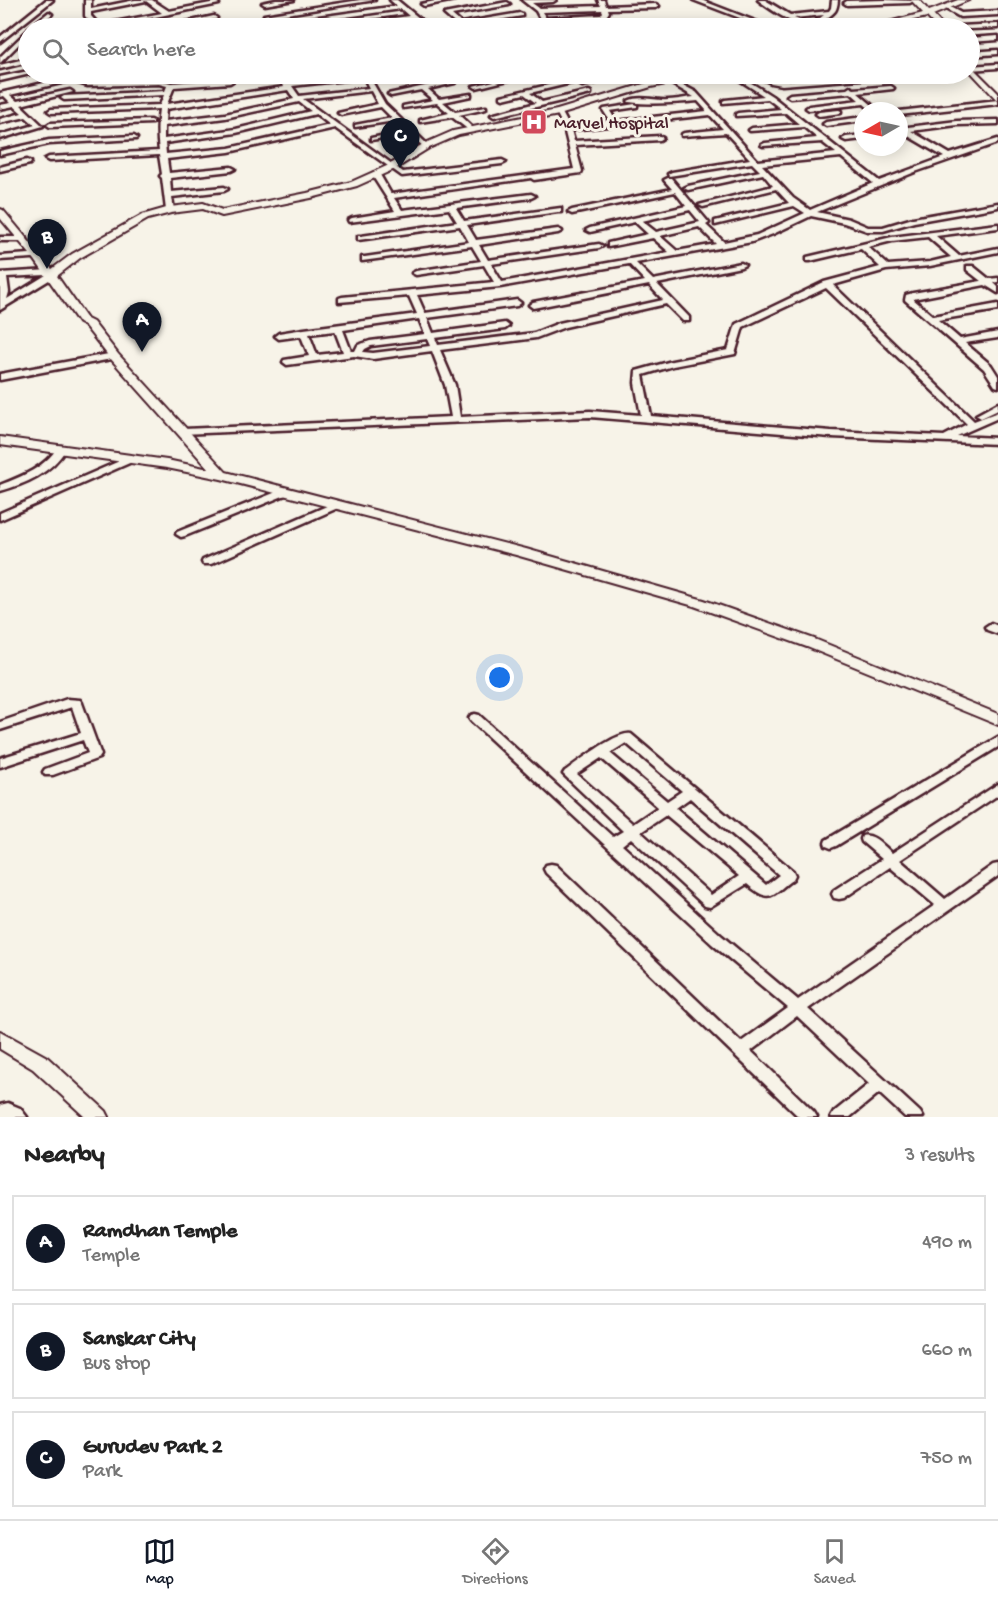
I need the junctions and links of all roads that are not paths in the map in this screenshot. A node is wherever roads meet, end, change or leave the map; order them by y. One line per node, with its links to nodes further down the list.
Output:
1 (50, 0): 38 (street)
2 (88, 0): 28 (street)
3 (146, 0): 25 (street); 28 (street)
4 (198, 0): 25 (street)
5 (291, 0): 17 (street)
6 (372, 0): 33 (street)
7 (393, 0): 23 (street)
8 (451, 0): 20 (street)
9 (553, 0): 16 (street)
10 (601, 0): 26 (street)
11 (696, 0): 48 (street)
12 (761, 0): 37 (street)
13 (835, 0): 29 (street)
14 (912, 0): 18 (street); 35 (street)
15 (965, 0): 24 (street)
16 (526, 1): 27 (street)
17 (265, 3)
18 (847, 3)
19 (216, 4): 30 (street)
20 (424, 4)
21 (507, 4): 44 (street)
22 (657, 6): 26 (street)
23 (402, 7): 36 (street); 42 (street)
24 (946, 7): 31 (street); 35 (street)
25 (159, 8): 30 (street)
26 (604, 8): 27 (street); 47 (street)
27 (538, 10): 46 (street)
28 (88, 11): 40 (street)
29 (832, 12): 37 (street); 49 (street)
30 (167, 13): 41 (street)
31 (998, 13)
32 (49, 14): 39 (street)
33 (267, 15)
34 (520, 15): 45 (street)
35 (925, 15): 50 (street); 51 (street); 52 (street)
36 (414, 17): 43 (street)
37 (788, 17)
38 (27, 18)
39 (44, 18)
40 (89, 18)
41 (143, 18)
42 (325, 18)
43 (407, 18)
44 (451, 18)
45 (505, 18)
46 (543, 18)
47 (587, 18)
48 (744, 18)
49 (825, 18)
50 (912, 18)
51 (927, 18)
52 (929, 18)
53 (18, 25): 57 (street)
54 (998, 26): 55 (street)
55 (980, 27)
56 (998, 38): 58 (street)
57 (0, 39)
58 (980, 39)
59 (17, 43): 62 (street)
60 (998, 52): 61 (street)
61 (980, 53)
62 (0, 61)
63 (18, 62): 66 (street)
64 (980, 66): 65 (street)
65 (998, 66)
66 (0, 67)
67 (980, 74): 92 (street)
68 (18, 75): 70 (street)
69 (980, 77): 106 (street)
70 (0, 79)
71 (42, 84): 96 (street)
72 (87, 84): 112 (street)
73 (114, 84): 99 (street)
74 (166, 84): 90 (street)
75 (202, 84): 90 (street)
76 (300, 84): 86 (street)
77 (371, 84): 91 (street)
78 (439, 84): 88 (street)
79 (484, 84): 87 (street)
80 (558, 84): 94 (street)
81 (582, 84): 95 (street)
82 (656, 84): 108 (street)
83 (678, 84): 105 (street)
84 (749, 84): 102 (street)
85 (845, 84): 93 (street)
86 (287, 86): 104 (street); 116 (street)
87 (476, 86)
88 (423, 88): 97 (street); 107 (street)
89 (891, 88): 93 (street)
90 (170, 89): 99 (street); 116 (street)
91 (374, 89): 104 (street); 114 (street)
92 (998, 90)
93 (852, 91): 100 (street); 110 (street)
94 (525, 92): 101 (street); 113 (street)
95 (589, 93): 108 (street); 113 (street)
96 (3, 94): 112 (street)
97 (392, 94)
98 (469, 95): 107 (street)
99 (110, 96): 103 (street); 118 (street)
100 (790, 96)
101 (503, 97)
102 (770, 97): 109 (street); 122 (street)
103 (64, 98)
104 (298, 99): 124 (street); 141 (street)
105 (699, 99): 127 (street); 142 (street)
106 (998, 100): 128 (street)
107 (438, 101): 117 (street); 130 (street)
108 (597, 101): 125 (street)
109 (725, 102)
110 (863, 102)
111 (854, 103): 120 (street)
112 (16, 104): 115 (street); 129 (street)
113 (540, 104): 132 (street)
114 (382, 105): 126 (street); 134 (street)
115 (0, 107)
116 (163, 107): 118 (street); 141 (street)
117 (405, 107)
118 (107, 108): 121 (street); 140 (street)
119 (484, 108): 130 (street)
120 (809, 108)
121 (51, 111)
122 (787, 111): 133 (street); 145 (street)
123 (854, 111): 131 (street)
124 (317, 112): 146 (street); 165 (street)
125 (559, 112): 148 (street); 149 (street)
126 (341, 113)
127 (712, 113): 142 (street); 152 (street)
128 (908, 113)
129 (28, 114): 136 (street); 156 (street)
130 (455, 114): 137 (street); 149 (street)
131 (819, 114)
132 (494, 115)
133 (738, 115)
134 (395, 119): 147 (street); 153 (street)
135 (854, 120): 143 (street)
136 (0, 121)
137 (422, 121)
138 (151, 122): 140 (street)
139 (998, 122): 150 (street)
140 (103, 123): 144 (street); 160 (street)
141 (160, 124): 165 (street)
142 (615, 124): 148 (street)
143 (826, 124)
144 (50, 125)
145 (805, 125): 151 (street); 163 (street)
146 (336, 126): 171 (street); 179 (street)
147 (357, 126)
148 (567, 128): 166 (street)
149 (472, 129): 169 (street)
150 (908, 129)
151 (752, 130)
152 (727, 131): 155 (street); 178 (street)
153 (410, 132): 161 (street); 169 (street)
154 (908, 134): 174 (street)
155 (684, 135)
156 (0, 137)
157 (134, 138): 160 (street)
158 (660, 138): 166 (street)
159 (854, 138): 162 (street)
160 (99, 139): 170 (street); 173 (street)
161 (374, 139)
162 (846, 139)
163 (822, 140): 168 (street); 172 (street)
164 (998, 141): 174 (street)
165 (160, 142): 171 (street)
166 (572, 143): 191 (street)
167 (0, 145): 170 (street)
168 (765, 145)
169 (426, 146): 179 (street)
170 (3, 152)
171 (162, 155): 173 (street); 184 (street)
172 (841, 155): 178 (street); 185 (street)
173 (96, 156): 175 (street)
174 (948, 156): 185 (street)
175 (50, 159)
176 (27, 162): 180 (street)
177 (502, 162): 179 (street)
178 (754, 162): 182 (street); 189 (street)
179 (392, 167): 183 (street)
180 (0, 169)
181 (231, 170): 184 (street)
182 (763, 172): 186 (street); 187 (street)
183 (376, 175): 191 (street); 199 (street)
184 (164, 176): 190 (street)
185 (878, 183): 203 (street)
186 (777, 187): 194 (street); 195 (street)
187 (688, 188)
188 (224, 189): 190 (street)
189 (676, 189): 198 (street); 201 (street)
190 (168, 195): 199 (street)
191 (390, 196): 202 (street)
192 (531, 196): 196 (street)
193 (0, 202): 227 (street)
194 (794, 204): 203 (street); 207 (street)
195 (703, 205)
196 (452, 206): 202 (street); 208 (street)
197 (998, 206): 211 (street)
198 (692, 207): 205 (street); 209 (street)
199 (170, 210): 237 (street)
200 (558, 210): 208 (street)
201 (572, 212)
202 (400, 213): 206 (street)
203 (810, 213): 211 (street); 222 (street)
204 (1, 215): 218 (street)
205 (636, 219): 212 (street); 215 (street)
206 (352, 220)
207 (718, 223)
208 (463, 224): 216 (street); 220 (street)
209 (702, 225): 215 (street); 222 (street)
210 (998, 226): 214 (street)
211 (867, 229): 219 (street)
212 (590, 230)
213 (558, 231): 220 (street)
214 (929, 234): 219 (street); 231 (street)
215 (655, 236): 221 (street); 226 (street)
216 (361, 238)
217 (0, 239): 218 (street)
218 (22, 239): 227 (street)
219 (883, 241): 224 (street)
220 (476, 242): 229 (street); 232 (street)
221 (611, 245)
222 (722, 245): 226 (street)
223 (599, 246): 232 (street)
224 (862, 246): 230 (street); 235 (street)
225 (998, 250): 231 (street)
226 (676, 254): 233 (street)
227 (41, 256): 228 (street); 237 (street)
228 (0, 258)
229 (365, 258)
230 (810, 259)
231 (958, 259): 235 (street)
232 (488, 262): 238 (street); 244 (street)
233 (631, 262): 242 (street); 244 (street)
234 (741, 265): 242 (street)
235 (886, 268): 243 (street)
236 (970, 268): 241 (street)
237 (52, 272): 239 (street); 251 (street); 266 (street)
238 (417, 273)
239 (2, 275): 251 (street)
240 (998, 280): 241 (street)
241 (986, 282): 245 (street); 255 (street)
242 (649, 283): 248 (street); 250 (street)
243 (827, 284): 274 (street); 276 (street)
244 (500, 285): 246 (street)
245 (998, 291)
246 (411, 293): 247 (street); 253 (street)
247 (342, 300)
248 (667, 301): 254 (street); 263 (street)
249 (517, 303): 253 (street)
250 (533, 305)
251 (2, 306)
252 (998, 307): 255 (street)
253 (421, 315): 257 (street); 261 (street)
254 (687, 319)
255 (932, 319): 262 (street)
256 (505, 326): 261 (street)
257 (338, 327): 258 (street); 265 (street)
258 (304, 332): 260 (street); 267 (street)
259 (998, 335): 262 (street)
260 (279, 336)
261 (430, 336): 263 (street); 264 (street)
262 (958, 342): 269 (street)
263 (435, 348): 264 (street); 275 (street)
264 (358, 353): 265 (street)
265 (348, 354): 267 (street)
266 (114, 356): 270 (street); 277 (street)
267 (314, 358): 268 (street)
268 (287, 362)
269 (993, 366): 271 (street)
270 (0, 377)
271 (998, 384)
272 (998, 406): 276 (street)
273 (998, 415): 276 (street)
274 (646, 417): 275 (street); 278 (street)
275 (456, 418): 277 (street)
276 (969, 422): 278 (street)
277 (184, 432): 283 (street)
278 (946, 439): 280 (street)
279 (0, 441): 281 (street)
280 (998, 441)
281 (61, 449): 282 (street); 284 (street)
282 (131, 459): 283 (street); 287 (street)
283 (222, 475): 285 (street)
284 (0, 488)
285 (284, 492): 286 (street); 288 (street)
286 (336, 505): 289 (street); 291 (street)
287 (0, 517)
288 (181, 534)
289 (207, 562)
290 (475, 717): 304 (street)
291 (998, 720)
292 (0, 726): 297 (street)
293 (79, 737): 296 (street)
294 (998, 741): 303 (street)
295 (601, 752): 299 (street); 300 (street); 301 (street)
296 (0, 763)
297 (50, 772)
298 (998, 789): 305 (street)
299 (692, 791): 300 (street); 308 (street)
300 (667, 808): 301 (street); 308 (street)
301 (633, 831): 304 (street); 308 (street)
302 (867, 839): 305 (street)
303 (831, 843)
304 (613, 844): 311 (street)
305 (891, 860): 309 (street); 310 (street)
306 (551, 869): 313 (street)
307 (998, 869): 310 (street)
308 (749, 876)
309 (839, 894)
310 (945, 906): 311 (street)
311 (798, 1008): 313 (street); 314 (street)
312 (0, 1039): 316 (street)
313 (740, 1051): 318 (street)
314 (879, 1085): 319 (street); 320 (street)
315 (0, 1112): 317 (street)
316 (89, 1114)
317 (19, 1117)
318 (809, 1117)
319 (839, 1117)
320 (915, 1117)

